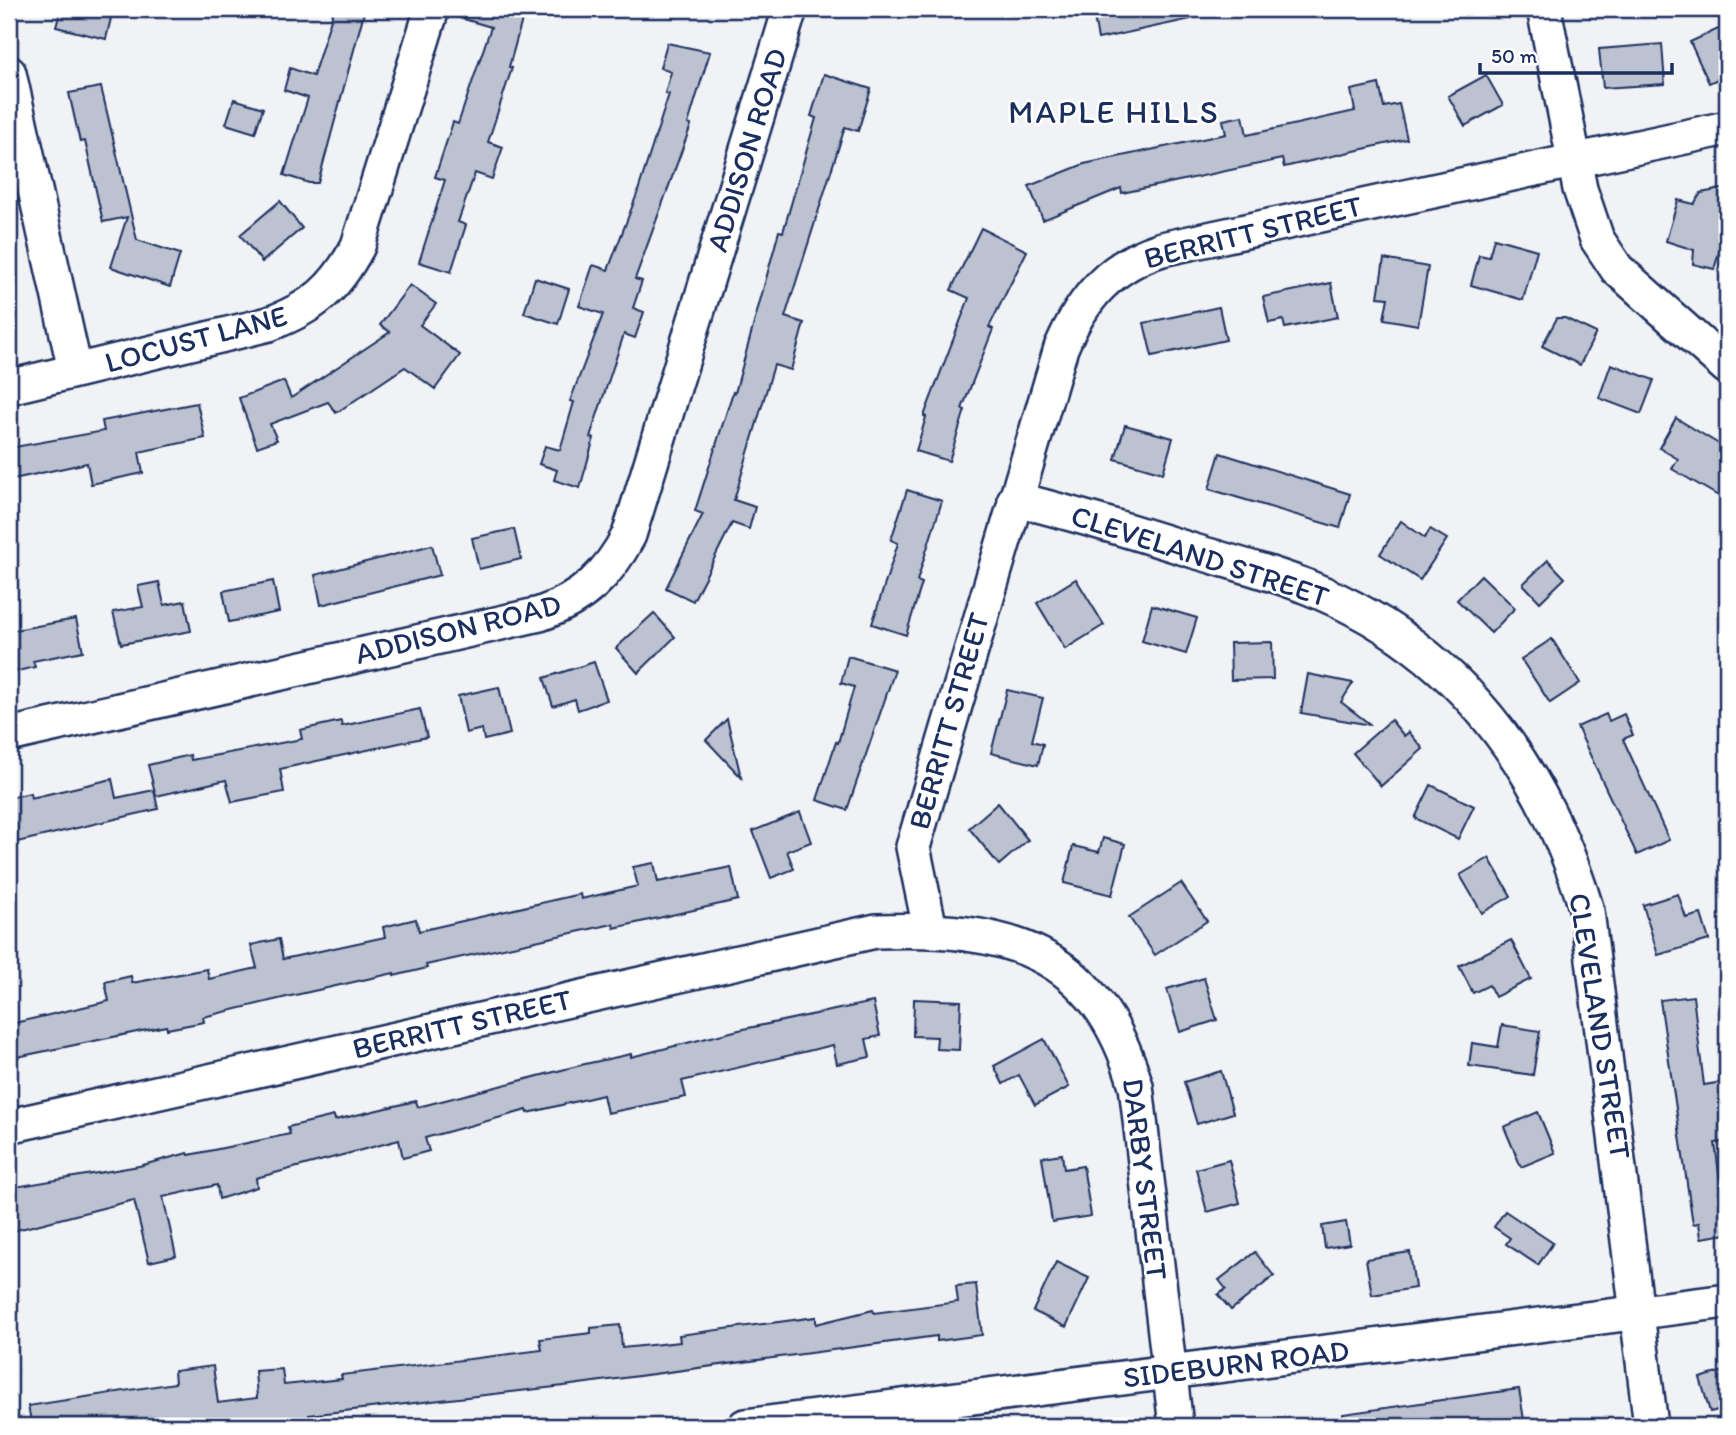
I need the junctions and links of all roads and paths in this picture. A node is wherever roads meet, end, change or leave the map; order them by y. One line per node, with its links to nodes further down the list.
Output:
1 (432, 9): 8 (street, LOCUST LANE)
2 (790, 9): 11 (street, ADDISON ROAD)
3 (1544, 9): 6 (street)
4 (9, 73): 8 (street)
5 (1727, 128): 6 (street, BERRITT STREET)
6 (1575, 159): 7 (street); 10 (street, BERRITT STREET)
7 (1727, 367)
8 (75, 370): 9 (street, LOCUST LANE)
9 (9, 387)
10 (1015, 499): 12 (street, BERRITT STREET); 15 (street, CLEVELAND STREET)
11 (9, 735)
12 (930, 929): 13 (street, BERRITT STREET); 16 (street, DARBY STREET)
13 (9, 1126)
14 (1727, 1301): 15 (street, SIDEBURN ROAD)
15 (1639, 1313): 16 (street, SIDEBURN ROAD); 19 (street, CLEVELAND STREET)
16 (1169, 1372): 17 (street, SIDEBURN ROAD); 18 (street, DARBY STREET)
17 (745, 1426)
18 (1176, 1426)
19 (1651, 1426)

